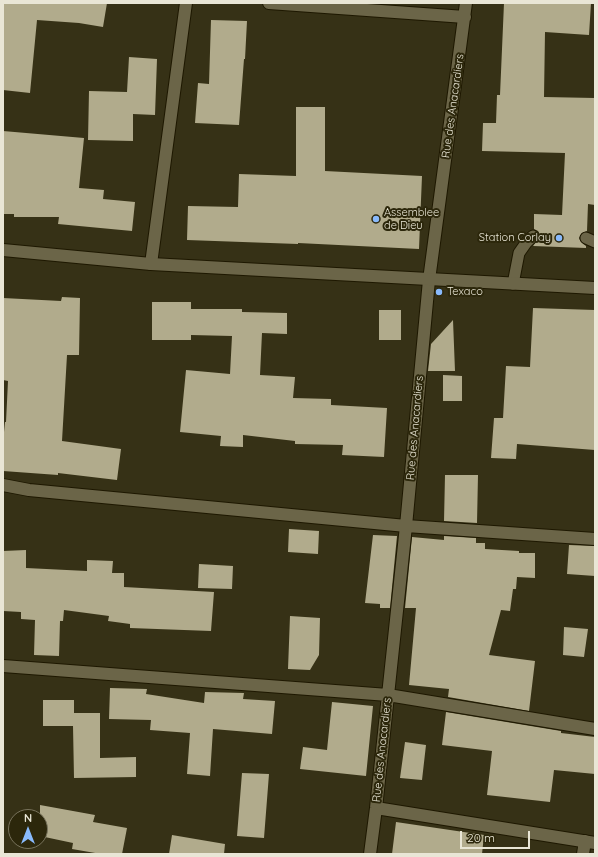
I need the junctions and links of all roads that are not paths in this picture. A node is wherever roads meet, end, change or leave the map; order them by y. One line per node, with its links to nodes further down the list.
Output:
1 (186, 3): 7 (street)
2 (269, 3): 4 (street)
3 (466, 3): 4 (street, Rue des Anacardiers)
4 (465, 17): 8 (street, Rue des Anacardiers)
5 (533, 236): 9 (lane)
6 (3, 250): 7 (street)
7 (151, 264): 8 (street)
8 (429, 280): 9 (street); 12 (street, Rue des Anacardiers)
9 (512, 284): 10 (street)
10 (595, 288)
11 (3, 485): 12 (street)
12 (406, 526): 13 (street); 15 (street, Rue des Anacardiers)
13 (595, 539)
14 (3, 666): 15 (street)
15 (388, 696): 16 (street); 17 (street, Rue des Anacardiers)
16 (595, 728)
17 (376, 808): 18 (street); 19 (street, Rue des Anacardiers)
18 (590, 842): 20 (street)
19 (370, 854)
20 (583, 854)

